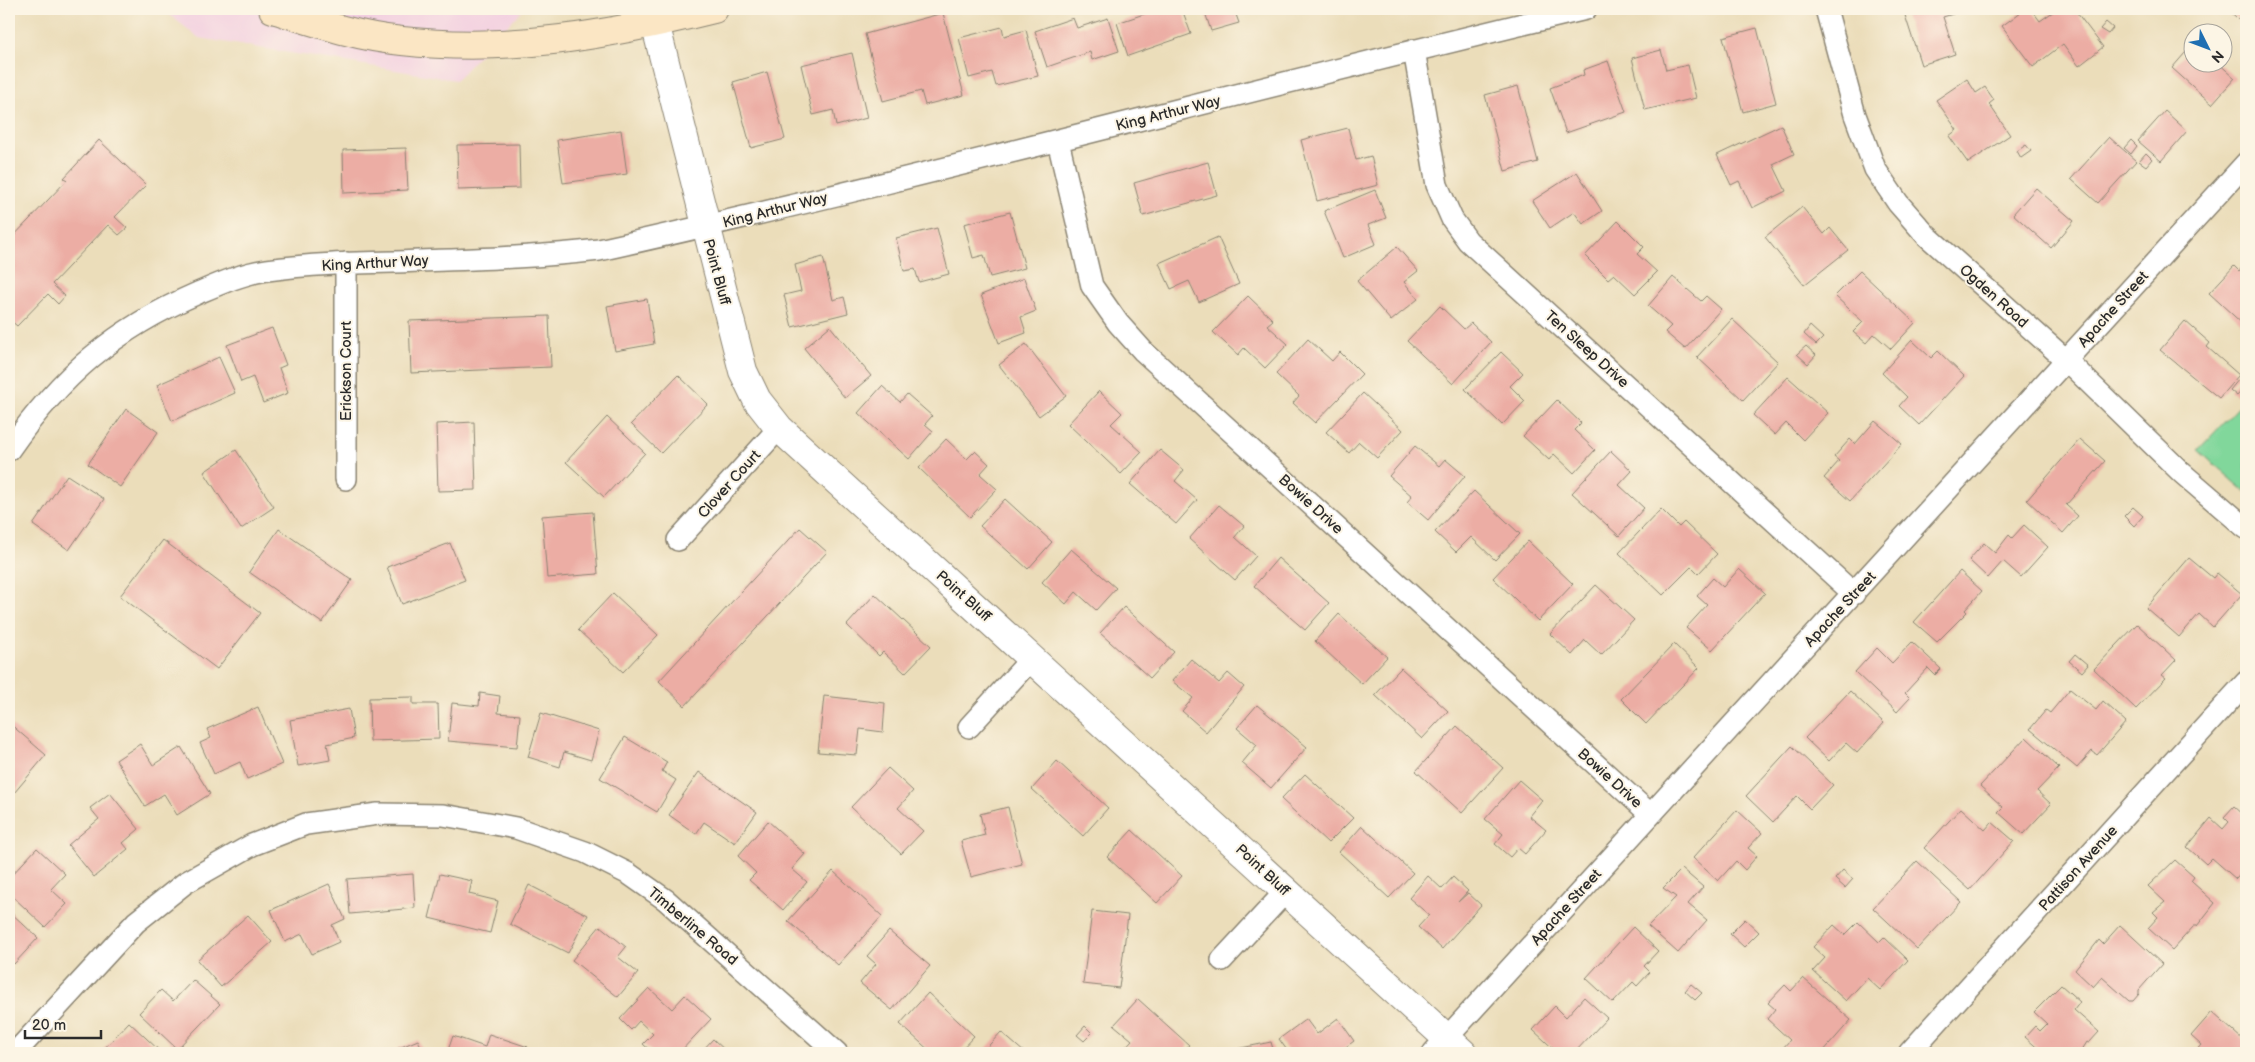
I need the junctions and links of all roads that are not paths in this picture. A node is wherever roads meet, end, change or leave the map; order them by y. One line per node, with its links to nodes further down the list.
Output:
1 (272, 9): 5 (main road)
2 (714, 9): 5 (main road)
3 (1586, 9): 6 (street, King Arthur Way)
4 (1826, 9): 11 (street, Ogden Road)
5 (655, 24): 9 (street, Point Bluff)
6 (1414, 50): 7 (street, King Arthur Way); 17 (street, Ten Sleep Drive)
7 (1058, 141): 9 (street, King Arthur Way); 21 (street, Bowie Drive)
8 (2246, 163): 11 (street, Apache Street)
9 (705, 227): 10 (street, King Arthur Way); 12 (street, Point Bluff)
10 (346, 264): 13 (street, King Arthur Way); 14 (street, Erickson Court)
11 (2066, 360): 15 (street, Ogden Road); 17 (street, Apache Street)
12 (779, 428): 16 (street, Clover Court); 18 (street, Point Bluff)
13 (9, 450)
14 (346, 479)
15 (2246, 528)
16 (678, 540)
17 (1854, 594): 21 (street, Apache Street)
18 (1032, 658): 20 (street); 22 (street, Point Bluff)
19 (2246, 682): 27 (street, Pattison Avenue)
20 (969, 727)
21 (1650, 814): 24 (street, Apache Street)
22 (1286, 891): 23 (street); 24 (street, Point Bluff)
23 (1222, 960)
24 (1447, 1048)
25 (15, 1053): 26 (street, Timberline Road)
26 (837, 1053)
27 (1909, 1053)

